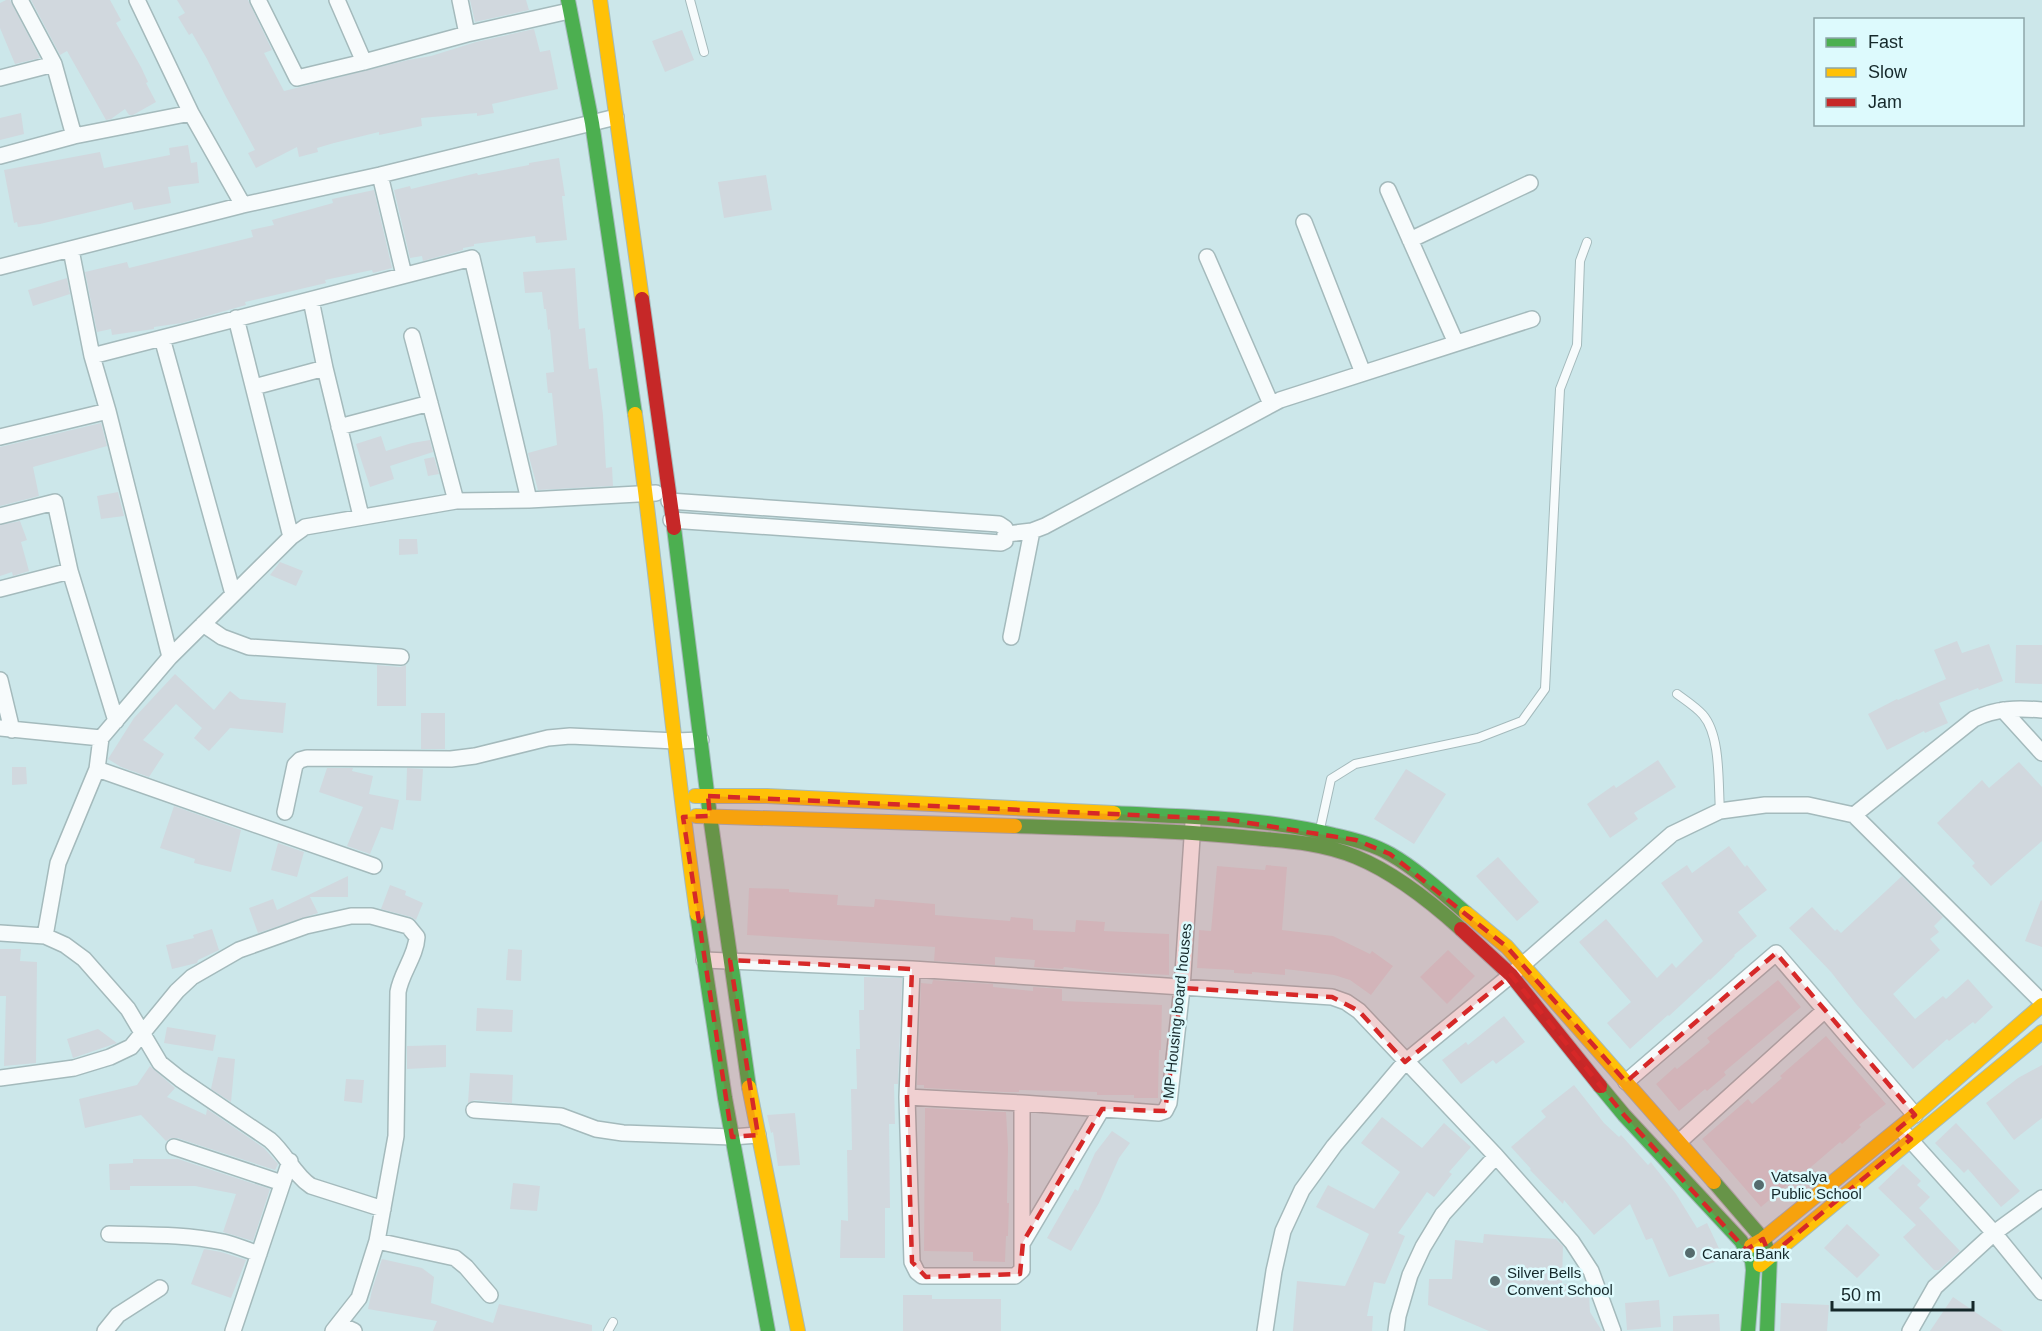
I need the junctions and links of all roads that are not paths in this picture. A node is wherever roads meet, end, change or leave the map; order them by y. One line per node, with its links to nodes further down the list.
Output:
1 (20, 0): 12 (street)
2 (137, 0): 14 (street)
3 (258, 0): 11 (street)
4 (337, 0): 11 (street)
5 (460, 0): 9 (street)
6 (600, 0): 15 (street)
7 (690, 0): 10 (lane)
8 (569, 5): 9 (street); 16 (street)
9 (467, 34): 11 (street)
10 (704, 52)
11 (364, 62)
12 (54, 64): 13 (street); 17 (street)
13 (0, 78)
14 (191, 113): 17 (street); 22 (street)
15 (616, 117): 16 (street); 46 (street)
16 (591, 123): 19 (street); 45 (street)
17 (74, 136): 18 (street)
18 (0, 156)
19 (380, 175): 22 (street); 29 (street)
20 (1530, 183): 24 (street)
21 (1388, 190): 24 (street)
22 (243, 206): 26 (street)
23 (1304, 222): 38 (street)
24 (1410, 240): 35 (street)
25 (1587, 242): 81 (lane)
26 (71, 250): 28 (street); 36 (street)
27 (1207, 257): 41 (street)
28 (0, 267)
29 (404, 275): 30 (street); 47 (street)
30 (311, 300): 31 (street); 37 (street)
31 (236, 318): 34 (street); 39 (street)
32 (1532, 320): 35 (street)
33 (412, 336): 40 (street)
34 (162, 338): 36 (street); 57 (street)
35 (1456, 343): 38 (street)
36 (92, 357): 42 (street)
37 (325, 368): 39 (street); 43 (street)
38 (1363, 373): 41 (street)
39 (254, 387): 54 (street)
40 (430, 404): 43 (street); 48 (street)
41 (1271, 404): 52 (street)
42 (108, 411): 44 (street); 60 (street)
43 (339, 427): 50 (street)
44 (0, 437)
45 (646, 495): 46 (street); 47 (street); 70 (street)
46 (668, 496): 51 (street); 53 (street)
47 (529, 500): 48 (street)
48 (456, 501): 50 (street)
49 (0, 516): 55 (street)
50 (361, 516): 54 (street)
51 (671, 520): 53 (street); 69 (street)
52 (1032, 531): 53 (street); 59 (street)
53 (1007, 534)
54 (291, 537): 57 (street)
55 (70, 571): 56 (street); 66 (street)
56 (0, 589)
57 (233, 594): 58 (street)
58 (203, 624): 60 (street); 61 (street)
59 (1011, 637)
60 (170, 657): 66 (street)
61 (401, 657)
62 (0, 680): 67 (street)
63 (1677, 694): 75 (lane)
64 (2002, 710): 65 (street); 71 (street); 77 (street)
65 (2042, 710)
66 (116, 721): 68 (street)
67 (6, 729): 68 (street)
68 (100, 738): 72 (street)
69 (701, 740): 70 (street); 74 (street)
70 (676, 741): 73 (street); 76 (street)
71 (2042, 753)
72 (97, 769): 82 (street); 84 (street)
73 (681, 796): 74 (street); 78 (street)
74 (708, 796): 79 (street); 80 (street)
75 (1720, 811): 77 (street); 88 (street)
76 (285, 812)
77 (1854, 815): 90 (street)
78 (683, 816): 79 (street); 85 (street)
79 (710, 816): 80 (street); 86 (street)
80 (1192, 825): 81 (street); 88 (street); 89 (street, MP Housing board houses)
81 (1319, 831): 88 (street)
82 (374, 866)
83 (0, 933): 84 (street)
84 (45, 936): 93 (street)
85 (704, 960): 86 (street); 104 (street)
86 (730, 960): 87 (street); 103 (street)
87 (912, 969): 89 (street); 97 (street)
88 (1516, 970): 94 (street); 96 (street); 118 (street)
89 (1182, 988): 94 (street); 99 (street, MP Housing board houses)
90 (2042, 1003): 101 (street)
91 (1825, 1010): 96 (street); 101 (street); 106 (street)
92 (2042, 1032): 105 (street)
93 (143, 1033): 95 (street); 109 (street); 112 (street)
94 (1405, 1062): 108 (street); 133 (street)
95 (0, 1078)
96 (1626, 1082): 106 (street)
97 (907, 1097): 98 (street, MP Housing board houses); 117 (street)
98 (1022, 1103): 99 (street, MP Housing board houses); 117 (street)
99 (1102, 1109): 117 (street)
100 (474, 1110): 104 (street)
101 (1915, 1115): 102 (street)
102 (1898, 1129): 105 (street); 115 (street)
103 (758, 1135): 104 (street); 132 (street)
104 (732, 1137): 131 (street)
105 (1911, 1139): 113 (street); 120 (street)
106 (1680, 1141): 115 (street)
107 (174, 1148): 110 (street)
108 (1497, 1156): 134 (street); 135 (street)
109 (290, 1161): 110 (street); 112 (street)
110 (282, 1184): 119 (street)
111 (2042, 1198): 113 (street)
112 (383, 1209): 116 (street)
113 (1994, 1233): 123 (street); 138 (street)
114 (109, 1234): 119 (street)
115 (1763, 1239): 118 (street); 120 (street)
116 (377, 1240): 124 (street); 126 (street)
117 (1023, 1242)
118 (1746, 1250): 121 (street)
119 (259, 1254): 128 (street)
120 (1770, 1256): 121 (street); 137 (street)
121 (1753, 1270): 136 (street)
122 (160, 1287): 127 (street)
123 (2042, 1292)
124 (490, 1295)
125 (613, 1322): 130 (lane)
126 (336, 1327): 129 (street)
127 (105, 1331)
128 (233, 1331)
129 (354, 1331)
130 (608, 1331)
131 (768, 1331)
132 (798, 1331)
133 (1265, 1331)
134 (1396, 1331)
135 (1613, 1331)
136 (1748, 1331)
137 (1767, 1331)
138 (1910, 1331)

